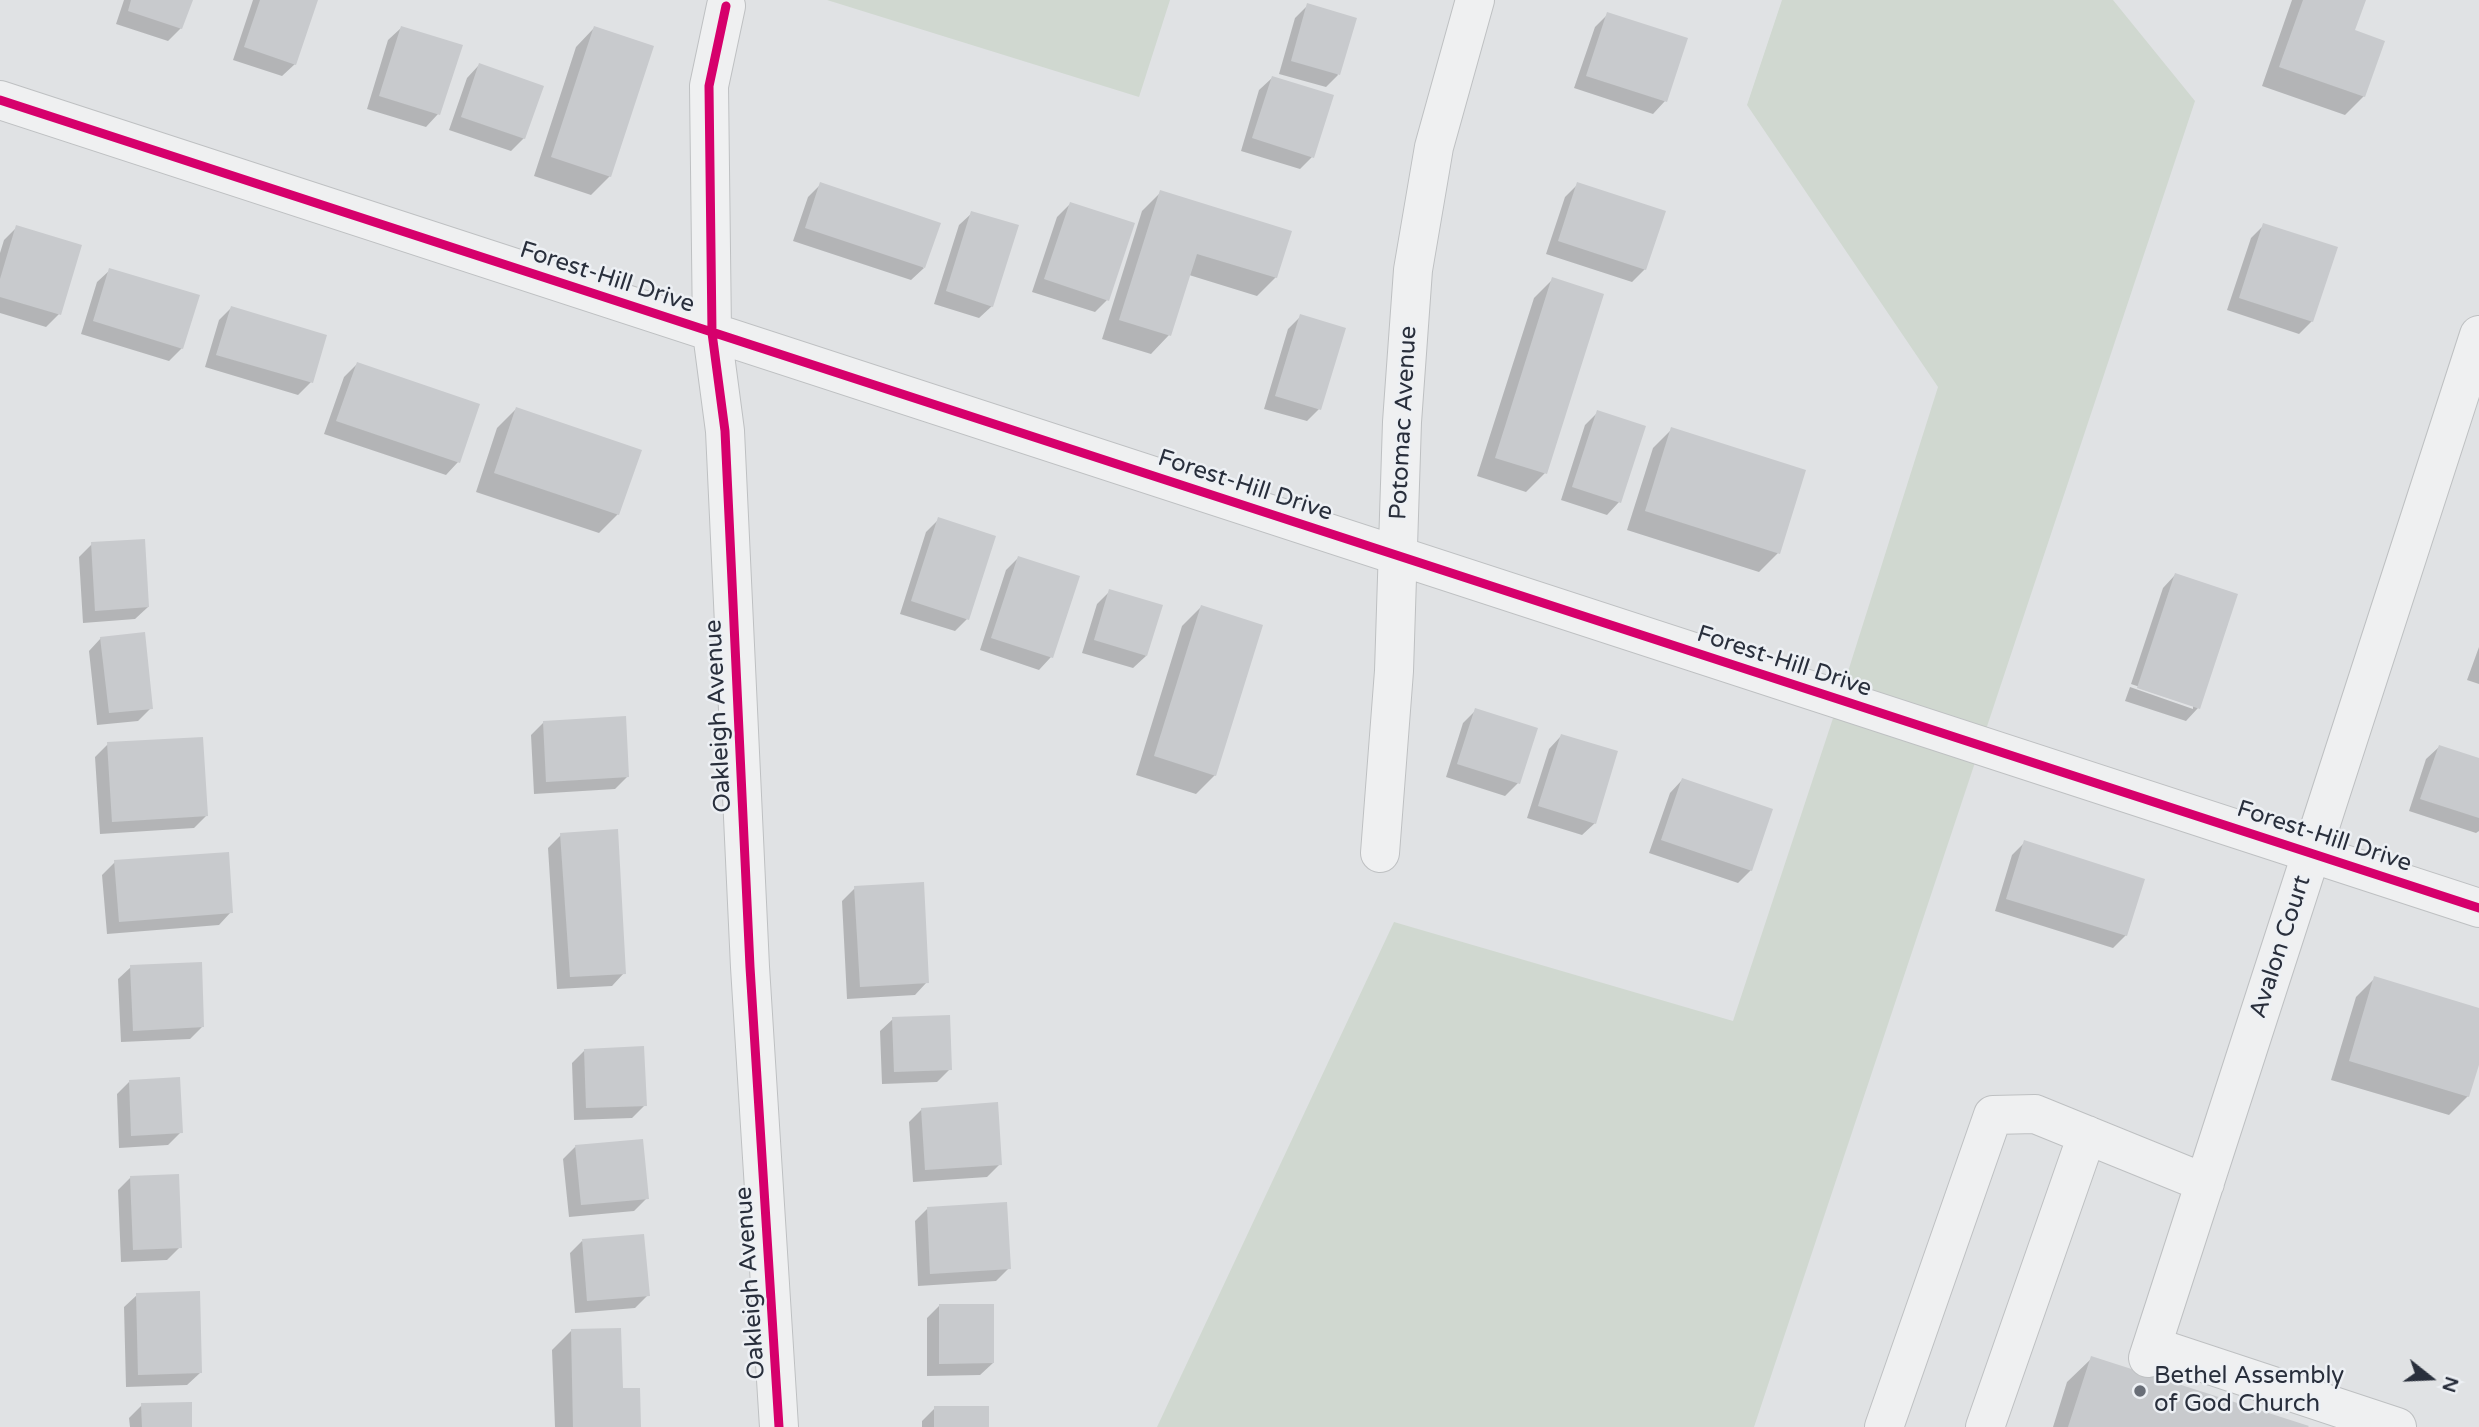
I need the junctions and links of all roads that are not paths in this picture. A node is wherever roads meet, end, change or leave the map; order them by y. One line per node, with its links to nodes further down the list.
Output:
1 (1475, 0): 6 (street, Potomac Avenue)
2 (726, 6): 4 (street, Oakleigh Avenue)
3 (0, 100): 4 (street, Forest-Hill Drive)
4 (712, 332): 6 (street, Forest-Hill Drive); 12 (street, Oakleigh Avenue)
5 (2479, 335): 8 (street, Avalon Court)
6 (1398, 556): 7 (street, Potomac Avenue); 8 (street, Forest-Hill Drive)
7 (1380, 853)
8 (2312, 853): 9 (street, Forest-Hill Drive); 11 (street, Avalon Court)
9 (2479, 908)
10 (2087, 1135): 11 (street); 13 (street); 14 (street)
11 (2205, 1183): 15 (street, Avalon Court)
12 (779, 1427)
13 (1884, 1427)
14 (1985, 1427)
15 (2397, 1427)

